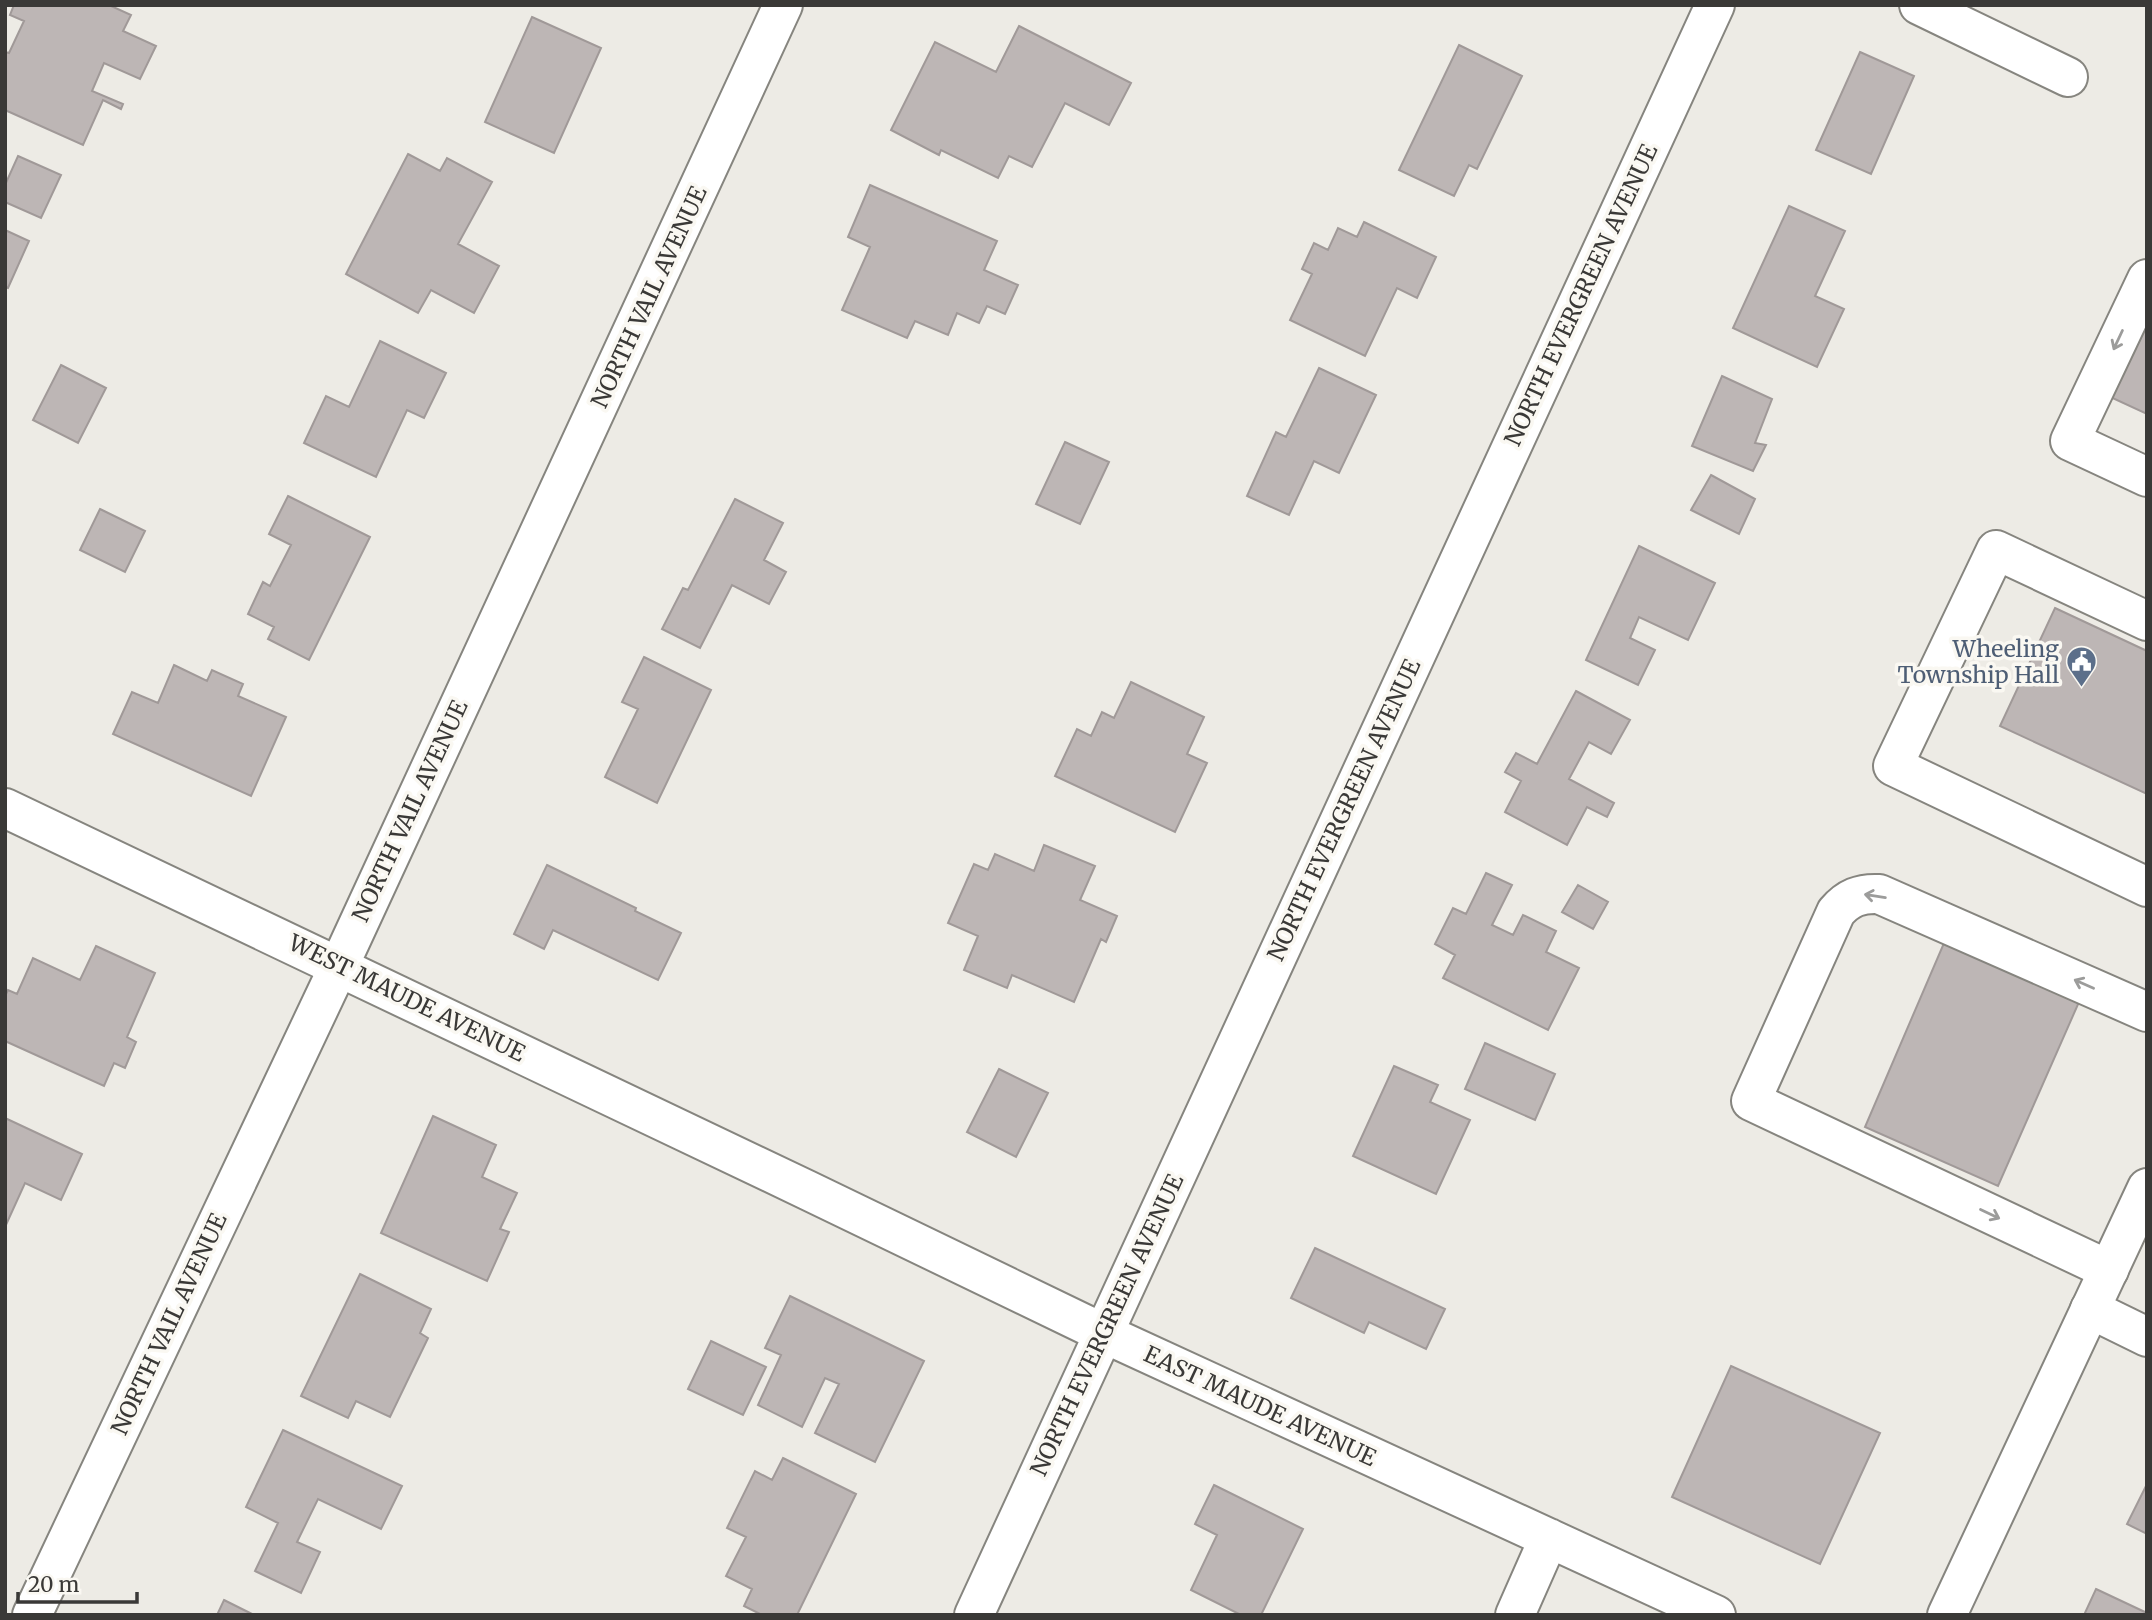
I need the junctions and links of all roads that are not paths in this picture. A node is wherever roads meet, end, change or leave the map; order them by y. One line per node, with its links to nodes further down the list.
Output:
1 (783, 5): 10 (street, NORTH VAIL AVENUE)
2 (1714, 5): 16 (street, NORTH EVERGREEN AVENUE)
3 (1919, 5): 4 (street)
4 (2068, 77)
5 (2147, 279): 6 (street, one-way to 6)
6 (2147, 477)
7 (2147, 621): 9 (street)
8 (5, 808): 10 (street, WEST MAUDE AVENUE)
9 (2147, 887)
10 (339, 965): 13 (street, WEST MAUDE AVENUE); 19 (street, NORTH VAIL AVENUE)
11 (2147, 1012): 14 (street, one-way to 14)
12 (2147, 1188): 14 (street)
13 (807, 1190): 16 (street, EAST MAUDE AVENUE)
14 (2109, 1270): 15 (street)
15 (2090, 1309): 17 (street); 23 (street)
16 (1103, 1333): 18 (street, EAST MAUDE AVENUE); 20 (street, NORTH EVERGREEN AVENUE)
17 (2147, 1337)
18 (1549, 1538): 21 (street); 22 (street, EAST MAUDE AVENUE)
19 (32, 1615)
20 (974, 1615)
21 (1515, 1615)
22 (1716, 1615)
23 (1947, 1615)

